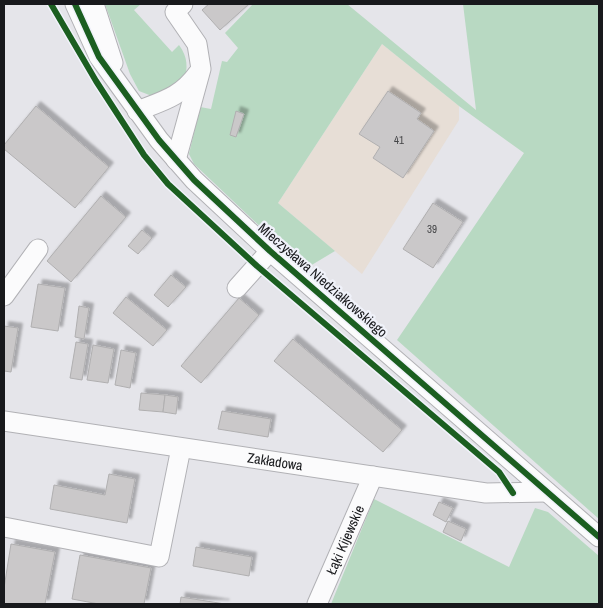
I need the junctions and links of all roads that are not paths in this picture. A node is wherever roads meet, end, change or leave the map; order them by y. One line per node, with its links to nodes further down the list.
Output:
1 (75, 4): 5 (street, Mieczysława Niedziałkowskiego)
2 (94, 4): 5 (street, Mieczysława Niedziałkowskiego)
3 (176, 6): 4 (street)
4 (201, 69): 6 (street); 7 (street)
5 (122, 90): 6 (street, Mieczysława Niedziałkowskiego)
6 (137, 112): 7 (street, Mieczysława Niedziałkowskiego)
7 (176, 160): 9 (street, Mieczysława Niedziałkowskiego)
8 (38, 249): 11 (street)
9 (270, 251): 10 (street); 15 (street, Mieczysława Niedziałkowskiego)
10 (237, 288)
11 (4, 296)
12 (4, 422): 13 (street, Zakładowa)
13 (181, 448): 14 (street, Zakładowa); 16 (street)
14 (373, 476): 15 (street, Zakładowa); 18 (street, Łąki Kijewskie)
15 (547, 492): 17 (street, Mieczysława Niedziałkowskiego)
16 (4, 527)
17 (599, 537)
18 (317, 604)

